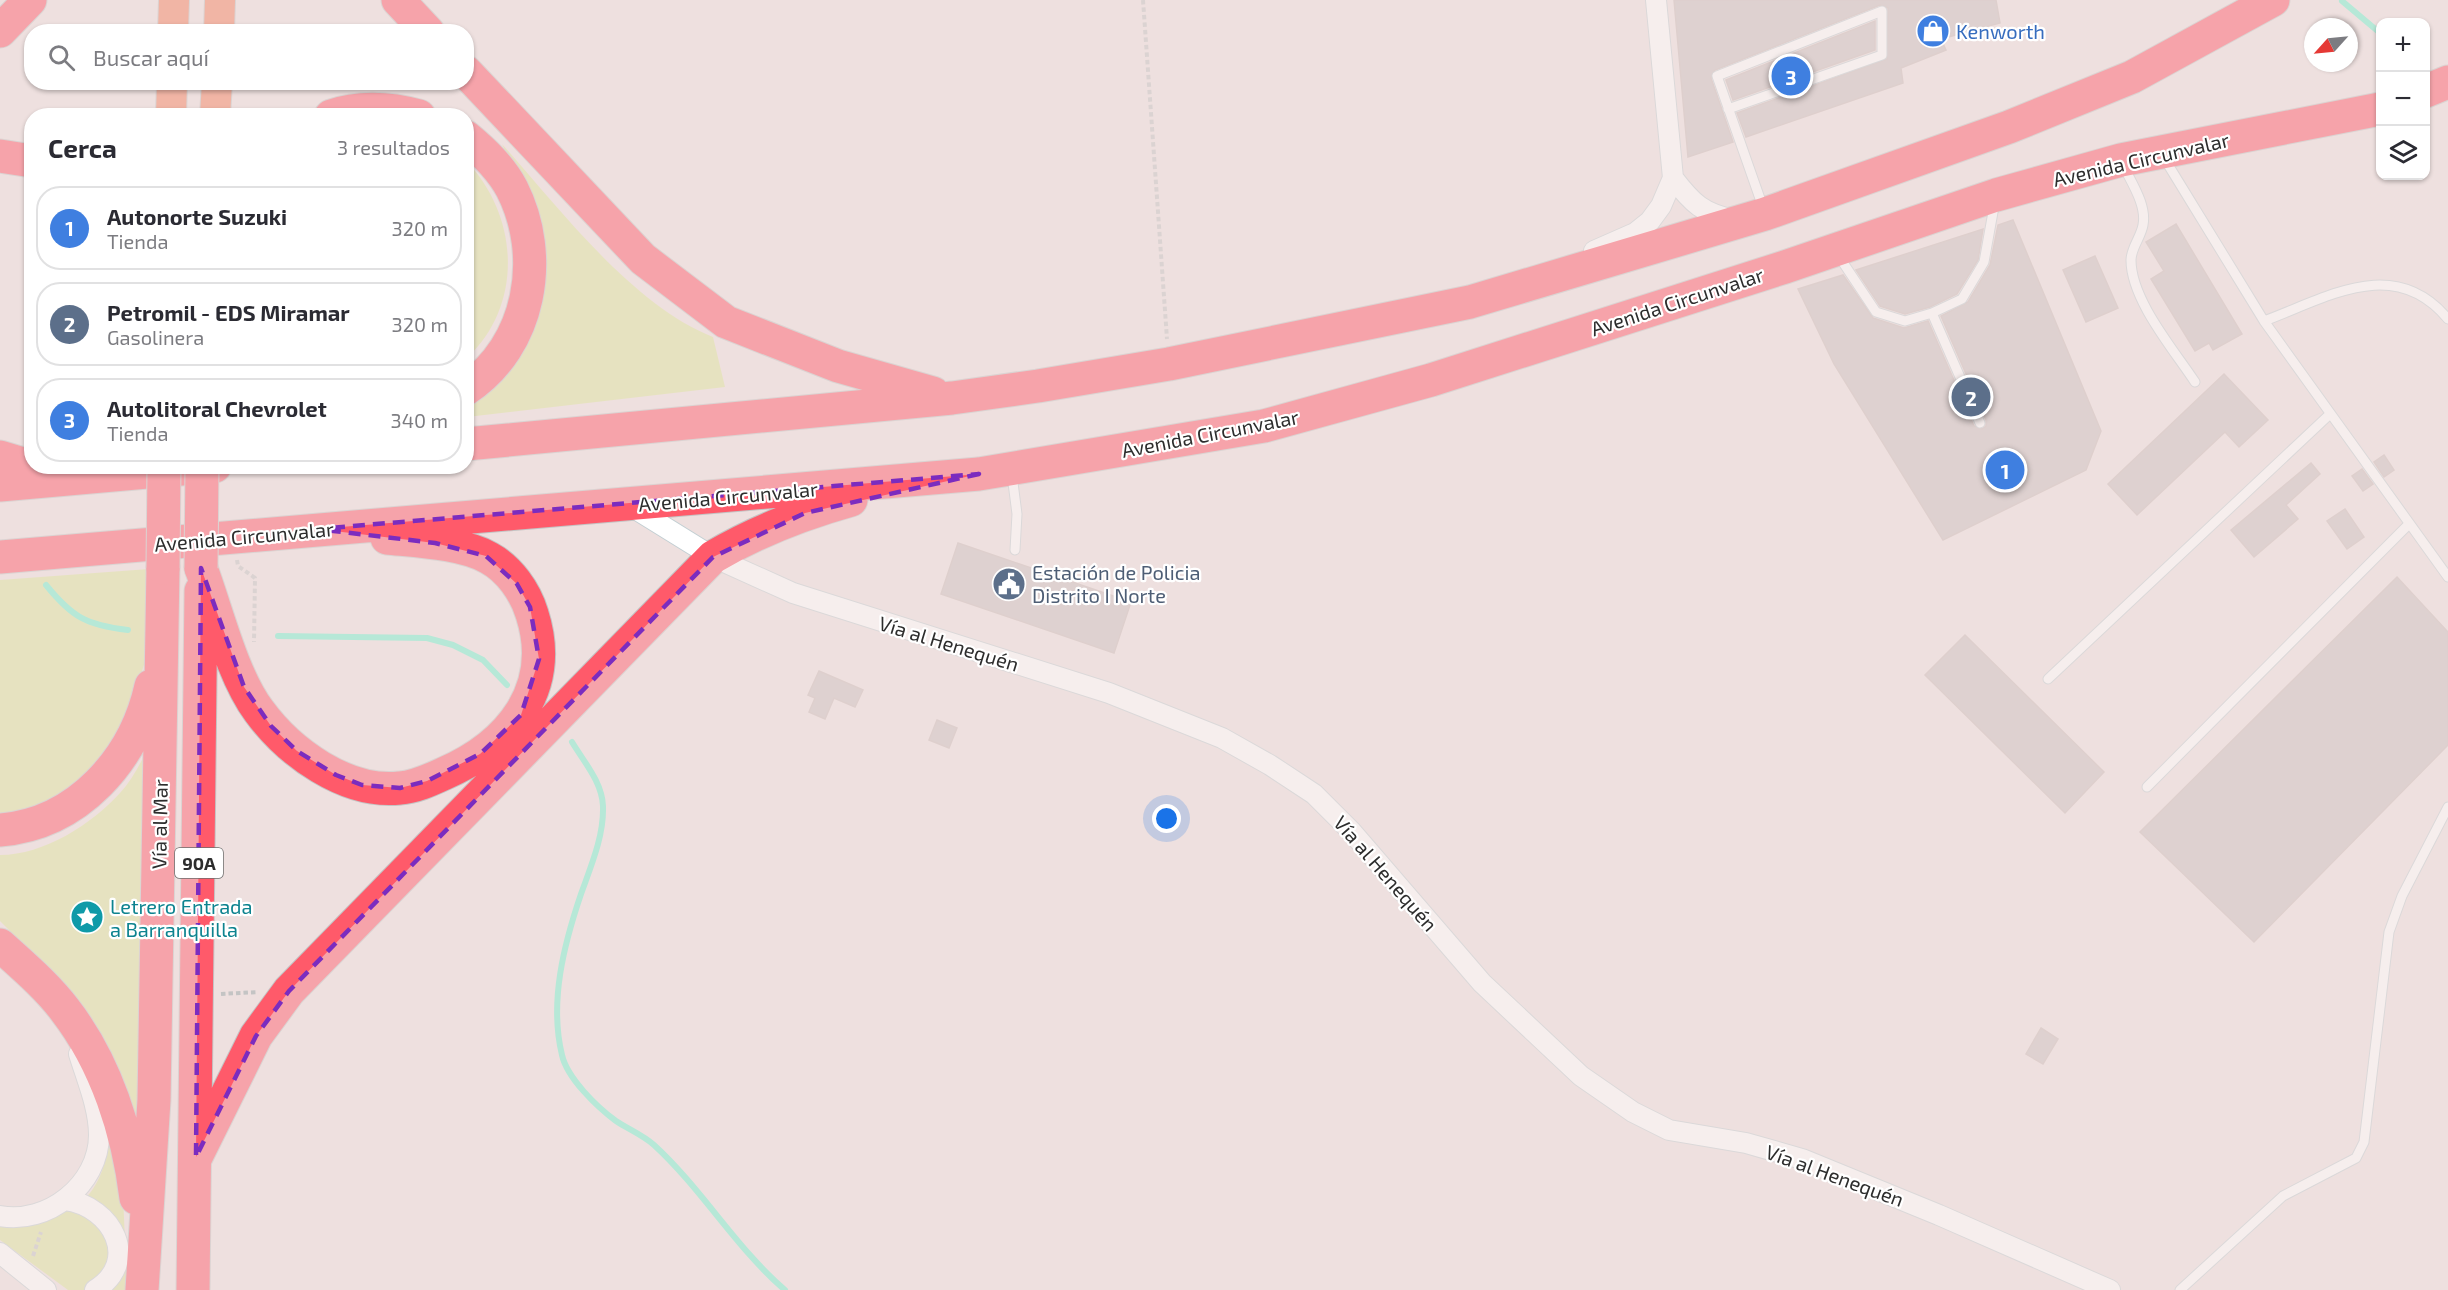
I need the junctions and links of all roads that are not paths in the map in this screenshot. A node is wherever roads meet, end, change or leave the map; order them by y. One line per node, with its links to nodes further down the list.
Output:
1 (30, 0): 12 (highway)
2 (174, 0): 9 (main road)
3 (220, 0): 10 (main road)
4 (398, 0): 11 (highway)
5 (1656, 0): 29 (street)
6 (1880, 0): 8 (lane)
7 (2273, 0): 31 (highway)
8 (1882, 11): 22 (lane); 22 (lane)
9 (173, 24)
10 (219, 24)
11 (420, 24)
12 (0, 31)
13 (474, 80): 39 (highway)
14 (2448, 82): 15 (highway)
15 (2430, 89)
16 (172, 90): 20 (main road)
17 (217, 90): 21 (main road)
18 (2448, 92): 19 (highway)
19 (2430, 97)
20 (171, 108)
21 (215, 108)
22 (1728, 109): 31 (lane)
23 (2376, 110): 25 (highway, Avenida Circunvalar)
24 (474, 145): 38 (highway)
25 (2160, 151): 28 (highway, Avenida Circunvalar); 36 (lane)
26 (0, 156): 27 (highway)
27 (24, 160)
28 (2121, 160): 30 (highway, Avenida Circunvalar); 37 (lane)
29 (1673, 178): 31 (street); 33 (street)
30 (1996, 195): 32 (highway, Avenida Circunvalar); 34 (lane)
31 (1753, 218): 33 (highway)
32 (1835, 250): 34 (lane); 45 (highway, Avenida Circunvalar)
33 (1502, 293): 39 (highway)
34 (1932, 313): 41 (lane)
35 (2448, 319): 36 (lane)
36 (2264, 321): 40 (lane)
37 (2195, 382)
38 (474, 384)
39 (952, 398): 42 (highway)
40 (2329, 415): 54 (lane); 62 (lane)
41 (1980, 423)
42 (474, 443)
43 (0, 457): 44 (highway)
44 (24, 466)
45 (1012, 469): 50 (highway, Avenida Circunvalar); 56 (lane)
46 (56, 474): 51 (highway)
47 (124, 474): 51 (highway)
48 (164, 474): 59 (highway, Vía al Mar / 90A, bridge)
49 (202, 474): 60 (highway, Vía al Mar / 90A, bridge)
50 (979, 474): 53 (highway, Avenida Circunvalar); 58 (highway)
51 (78, 478): 52 (highway)
52 (0, 484)
53 (628, 504): 55 (highway, Avenida Circunvalar); 58 (street, Vía al Henequén)
54 (2409, 524): 61 (lane); 63 (lane)
55 (317, 529): 57 (highway, Avenida Circunvalar); 60 (highway)
56 (1015, 550)
57 (0, 557)
58 (713, 557): 68 (highway); 76 (street, Vía al Henequén)
59 (163, 568): 65 (highway); 74 (highway, Vía al Mar / 90A)
60 (201, 568): 68 (highway, Vía al Mar / 90A)
61 (2448, 577)
62 (2048, 679)
63 (2147, 787)
64 (2448, 807): 77 (lane)
65 (0, 830)
66 (0, 945): 67 (highway)
67 (64, 1008): 69 (street); 74 (highway)
68 (196, 1157): 75 (highway, Vía al Mar / 90A)
69 (58, 1204): 70 (street); 73 (street)
70 (0, 1216)
71 (0, 1253): 72 (street)
72 (46, 1290)
73 (95, 1290)
74 (142, 1290)
75 (193, 1290)
76 (2110, 1290)
77 (2180, 1290)

